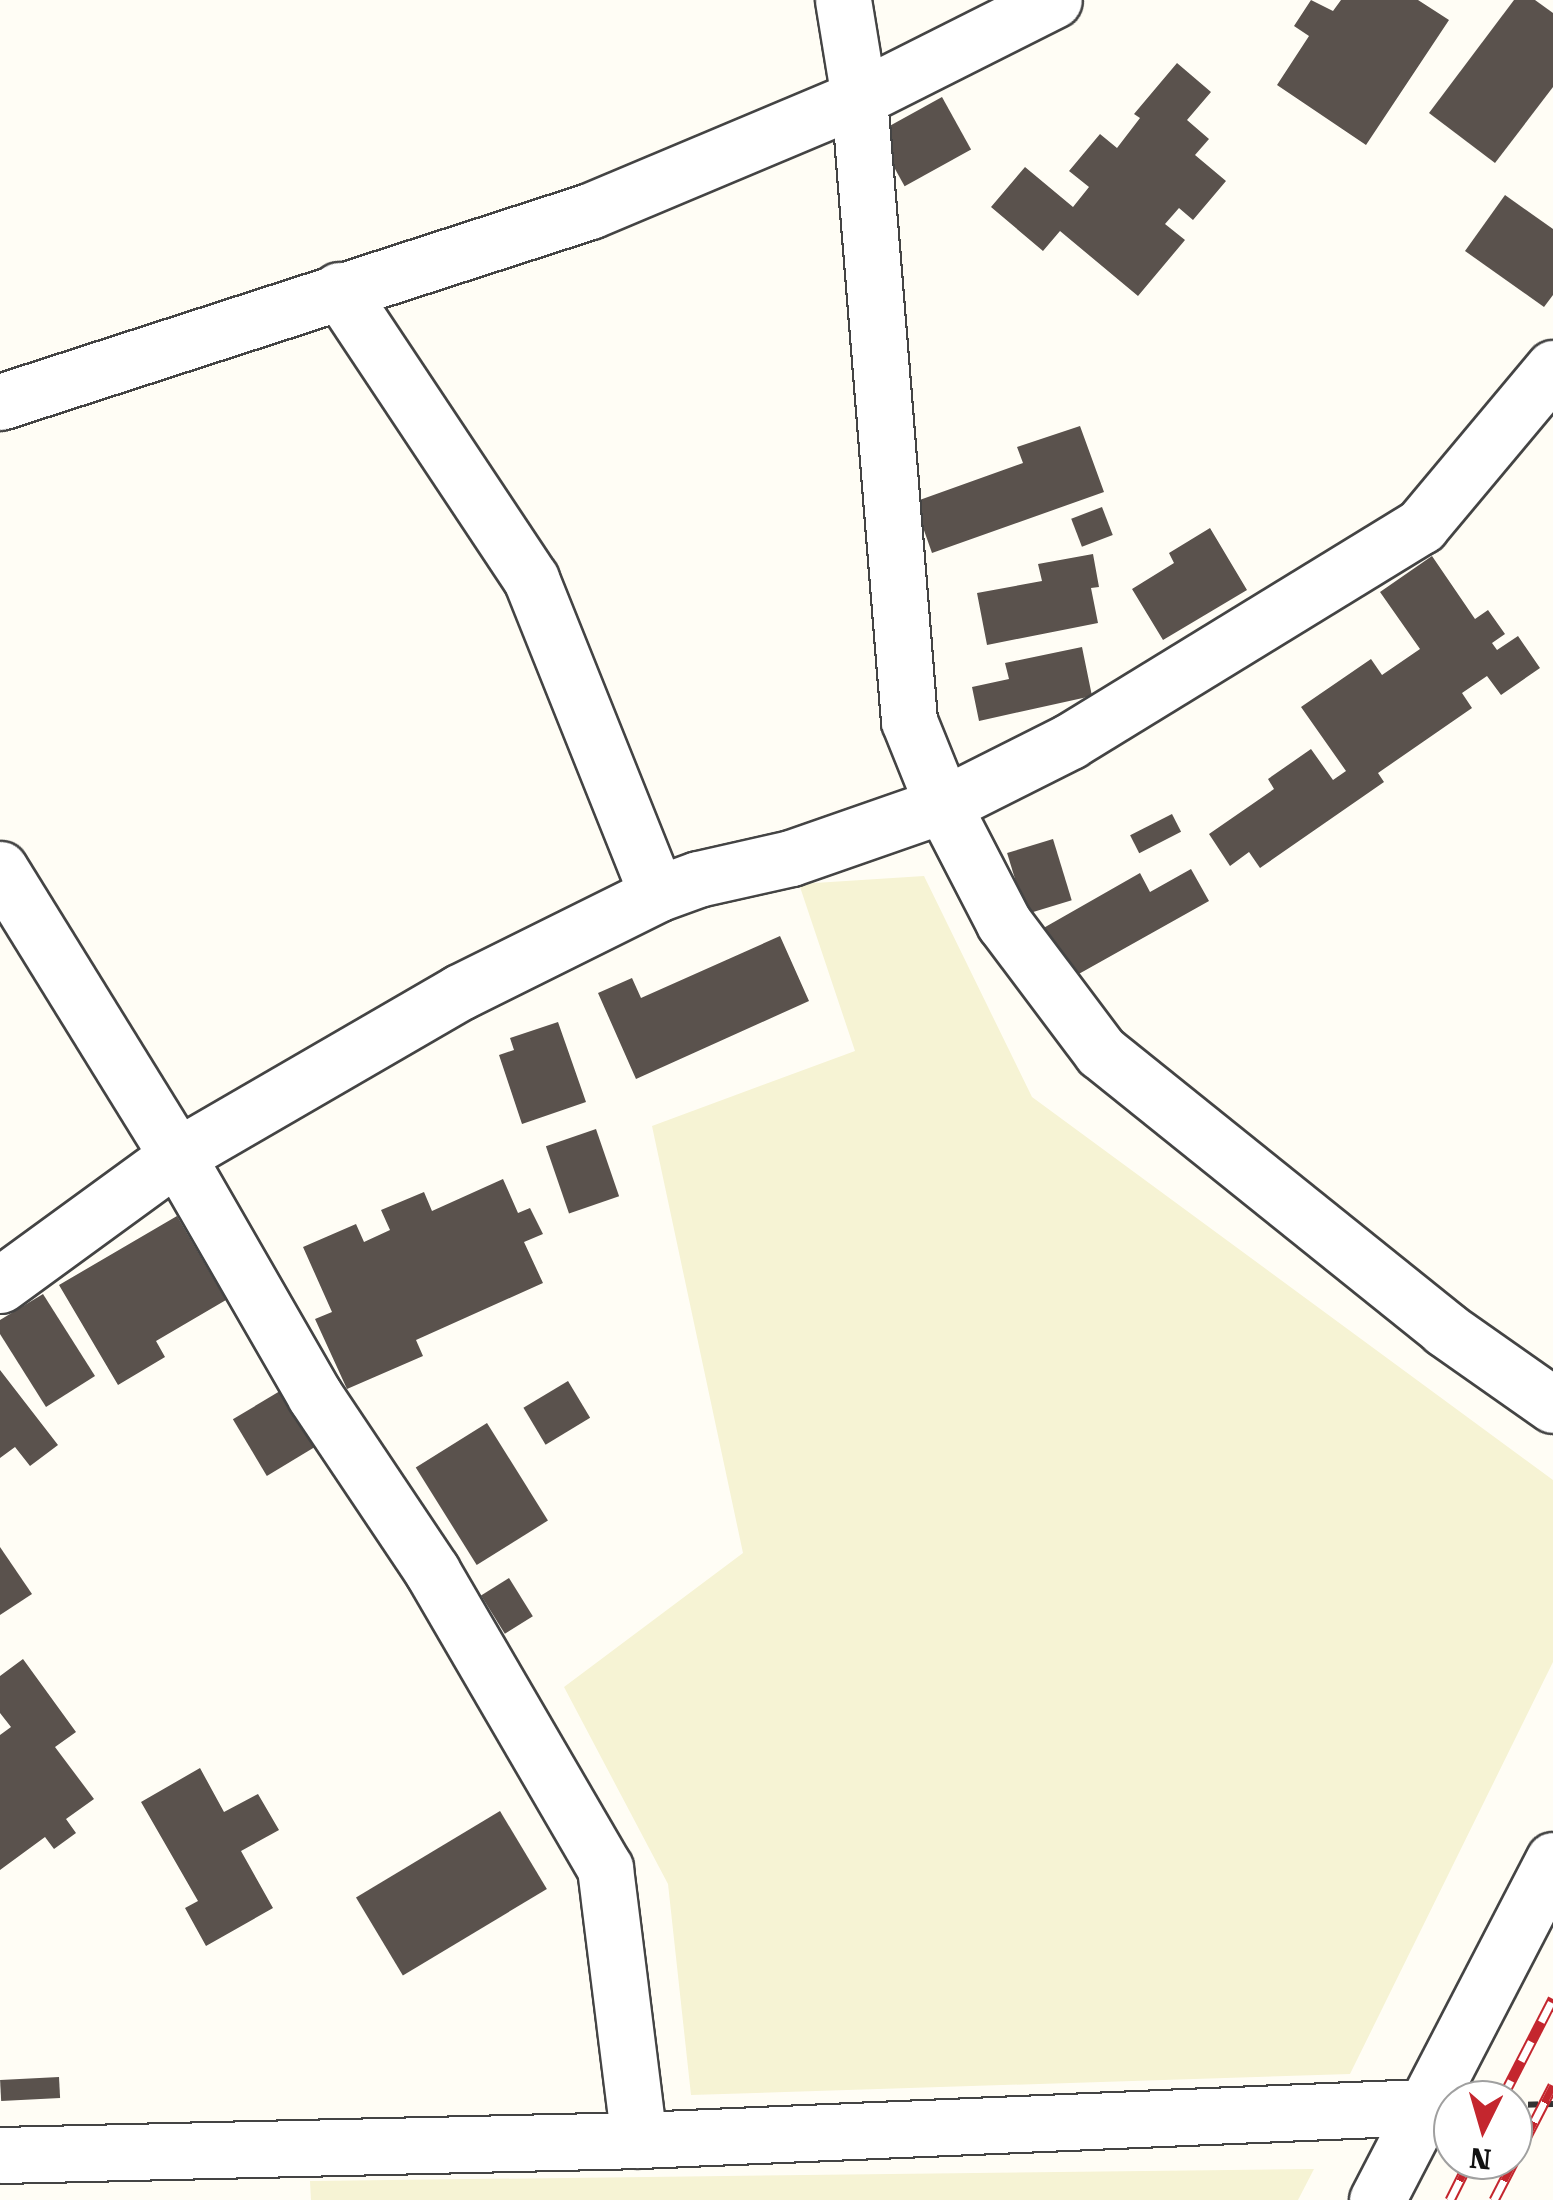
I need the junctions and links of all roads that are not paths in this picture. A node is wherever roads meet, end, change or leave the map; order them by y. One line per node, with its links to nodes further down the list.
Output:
1 (842, 0): 3 (street)
2 (1054, 0): 3 (street)
3 (859, 98): 4 (street); 7 (street)
4 (339, 290): 6 (street); 9 (street)
5 (1553, 368): 7 (street)
6 (0, 402)
7 (943, 805): 9 (street); 12 (street)
8 (0, 869): 10 (street)
9 (658, 894): 10 (street)
10 (177, 1156): 11 (street); 15 (street)
11 (0, 1284)
12 (1553, 1404)
13 (1553, 1860): 14 (street)
14 (1424, 2108): 15 (street); 17 (street)
15 (639, 2140): 16 (street)
16 (0, 2155)
17 (1376, 2200)

